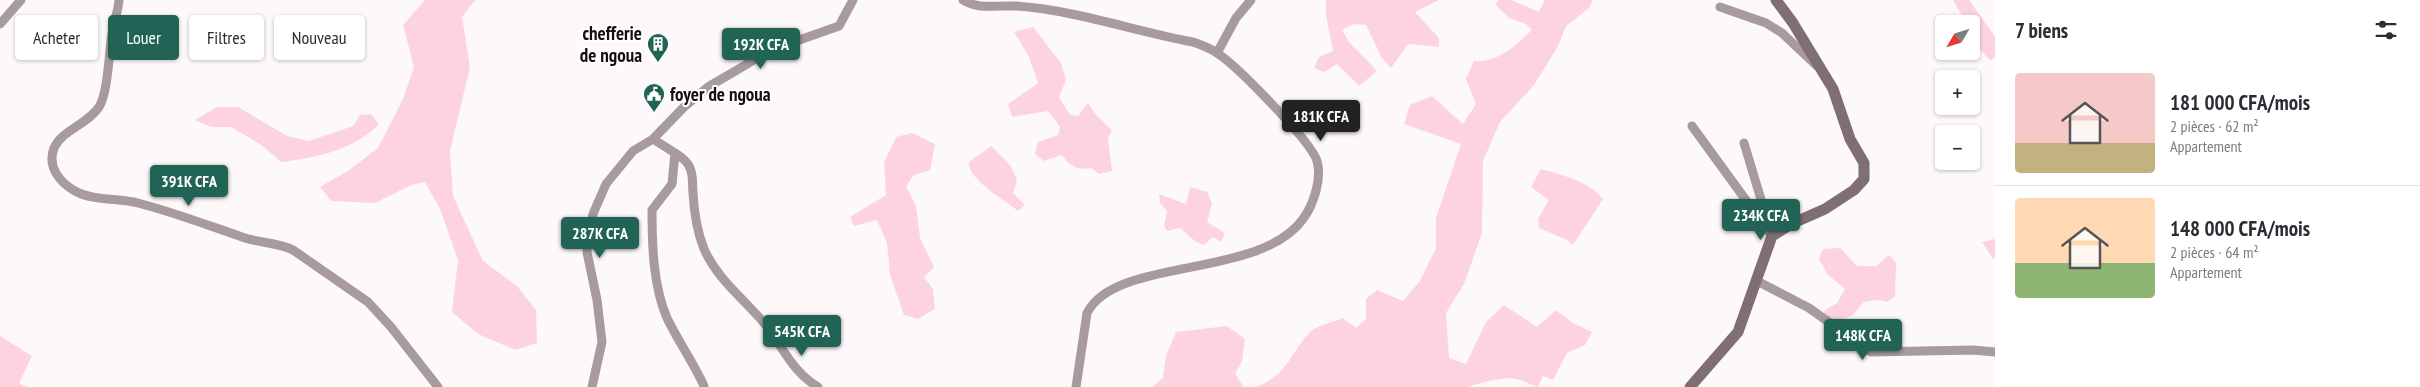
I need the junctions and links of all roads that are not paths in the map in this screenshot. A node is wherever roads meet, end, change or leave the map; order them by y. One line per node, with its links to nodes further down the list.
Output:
1 (21, 0): 8 (street)
2 (119, 0): 19 (street)
3 (853, 0): 12 (street)
4 (963, 0): 9 (street)
5 (1251, 0): 9 (street)
6 (1776, 0): 10 (street)
7 (1720, 7): 10 (street)
8 (0, 24)
9 (1217, 53): 22 (street)
10 (1823, 71): 15 (street)
11 (1692, 126): 15 (street)
12 (653, 139): 14 (street); 20 (street)
13 (1744, 143): 15 (street)
14 (676, 154): 18 (street); 21 (street)
15 (1772, 236): 16 (street)
16 (1757, 281): 17 (street); 23 (street)
17 (1995, 352)
18 (704, 386)
19 (438, 387)
20 (592, 387)
21 (818, 387)
22 (1076, 387)
23 (1690, 387)

